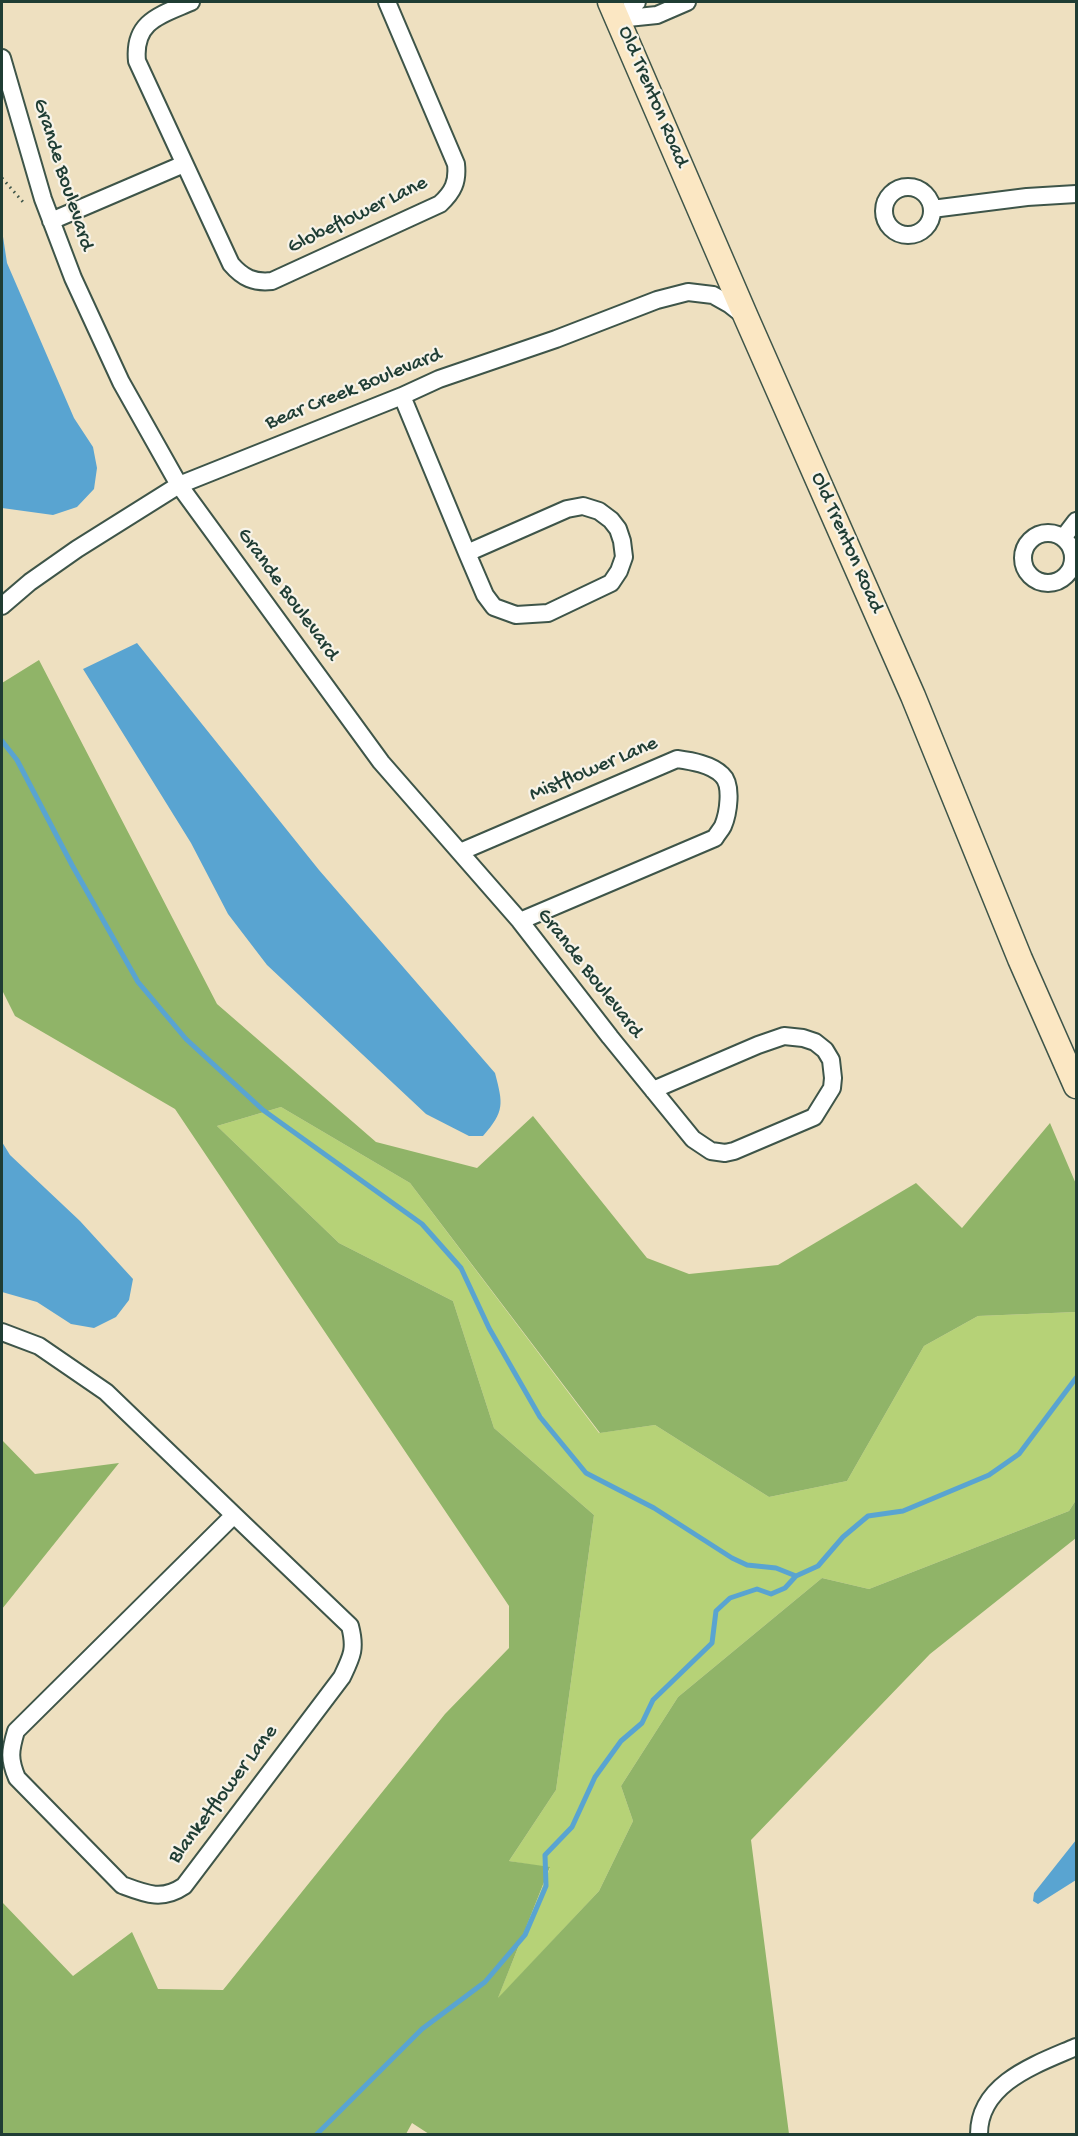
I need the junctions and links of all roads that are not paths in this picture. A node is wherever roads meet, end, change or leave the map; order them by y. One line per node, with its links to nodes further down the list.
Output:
1 (191, 2): 7 (street, Globeflower Lane)
2 (387, 2): 7 (street, Globeflower Lane)
3 (638, 2): 5 (street)
4 (687, 2): 5 (street)
5 (614, 10): 11 (main road, Old Trenton Road)
6 (2, 58): 10 (street, Grande Boulevard)
7 (184, 164): 10 (street)
8 (1077, 194): 9 (street)
9 (933, 209)
10 (51, 222): 13 (street, Grande Boulevard)
11 (746, 317): 12 (street, Bear Creek Boulevard); 20 (main road, Old Trenton Road)
12 (402, 396): 13 (street, Bear Creek Boulevard); 16 (street)
13 (179, 484): 17 (street, Bear Creek Boulevard); 18 (street, Grande Boulevard)
14 (1077, 521): 15 (street)
15 (1063, 538)
16 (467, 553): 16 (street)
17 (2, 606)
18 (460, 852): 19 (street, Grande Boulevard); 19 (street, Mistflower Lane)
19 (520, 921): 21 (street, Grande Boulevard)
20 (1077, 1086)
21 (653, 1090): 21 (street, Grande Boulevard)
22 (2, 1332): 23 (street, Blanketflower Lane)
23 (234, 1515): 23 (street, Blanketflower Lane)
24 (1077, 2047): 25 (street)
25 (979, 2134)

